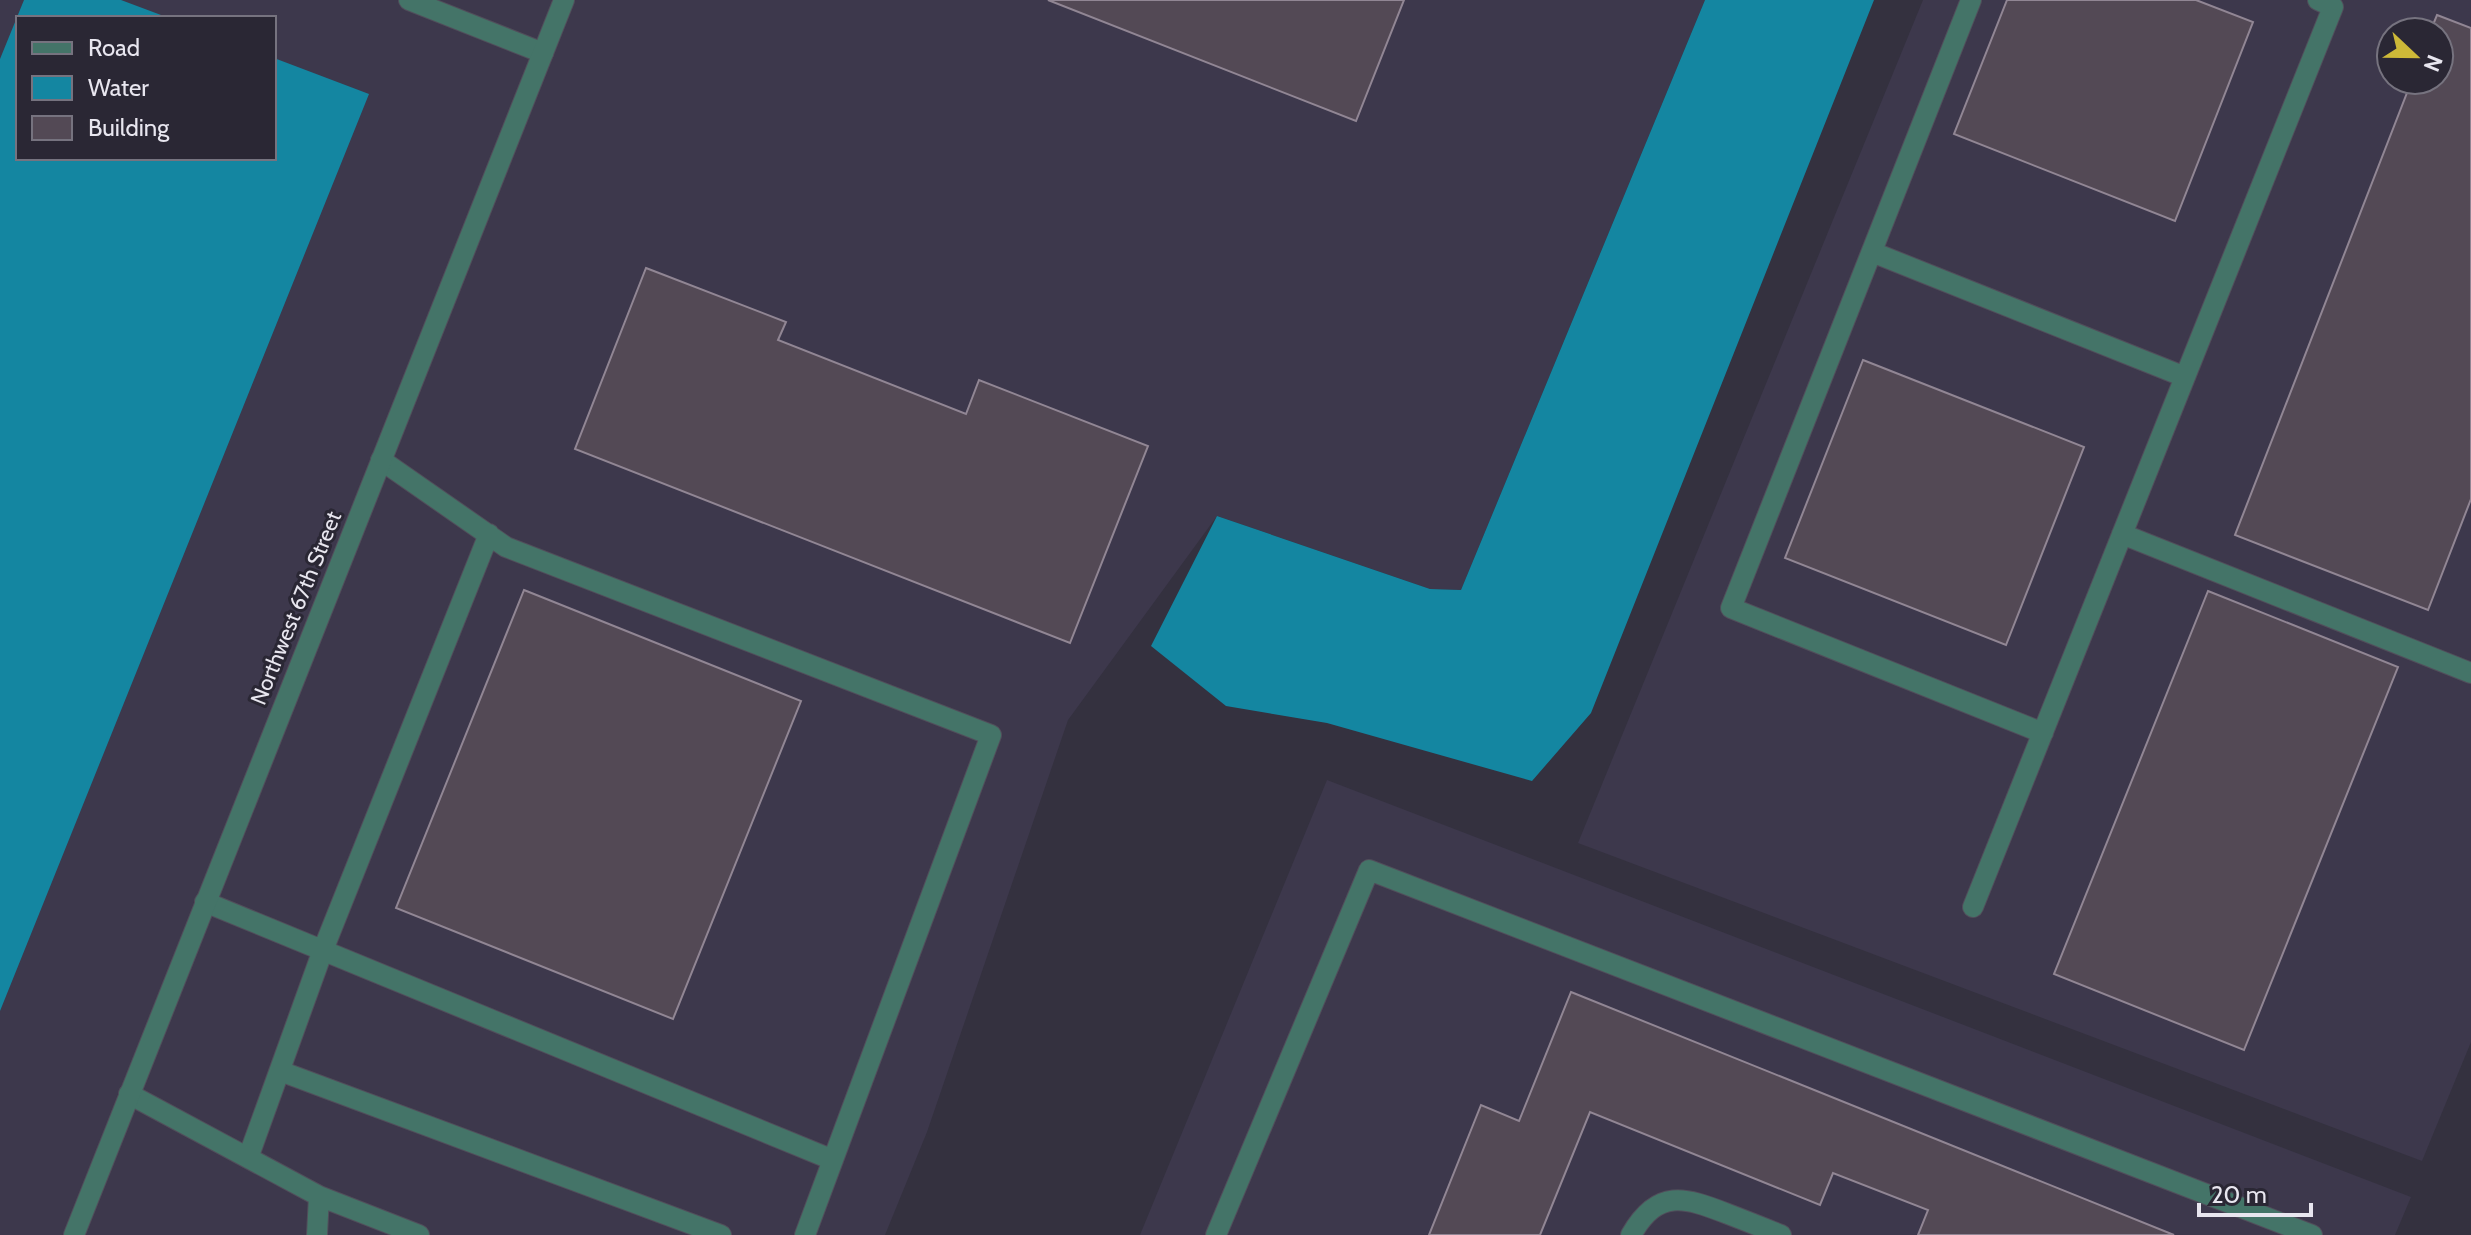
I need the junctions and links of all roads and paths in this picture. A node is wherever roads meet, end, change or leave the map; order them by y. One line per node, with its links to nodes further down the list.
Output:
1 (409, 0): 5 (street)
2 (564, 0): 5 (street, Northwest 67th Street)
3 (1971, 0): 6 (street)
4 (2318, 0): 7 (street)
5 (543, 53): 8 (street, Northwest 67th Street)
6 (1872, 252): 7 (street); 12 (street)
7 (2185, 377): 10 (street)
8 (381, 460): 9 (street); 13 (street, Northwest 67th Street)
9 (489, 534): 15 (street); 19 (street)
10 (2122, 534): 11 (street); 12 (street)
11 (2471, 673)
12 (2043, 733): 14 (street)
13 (205, 902): 15 (street); 17 (street, Northwest 67th Street)
14 (1973, 907)
15 (323, 950): 16 (street); 19 (street)
16 (280, 1071): 18 (street); 24 (street)
17 (129, 1094): 18 (street); 21 (street, Northwest 67th Street)
18 (248, 1158): 20 (street)
19 (833, 1160): 25 (street)
20 (319, 1196): 22 (street); 23 (street)
21 (74, 1235)
22 (317, 1235)
23 (419, 1235)
24 (721, 1235)
25 (805, 1235)
26 (1216, 1235): 29 (street)
27 (1631, 1235): 28 (street)
28 (1781, 1235)
29 (2312, 1235)

